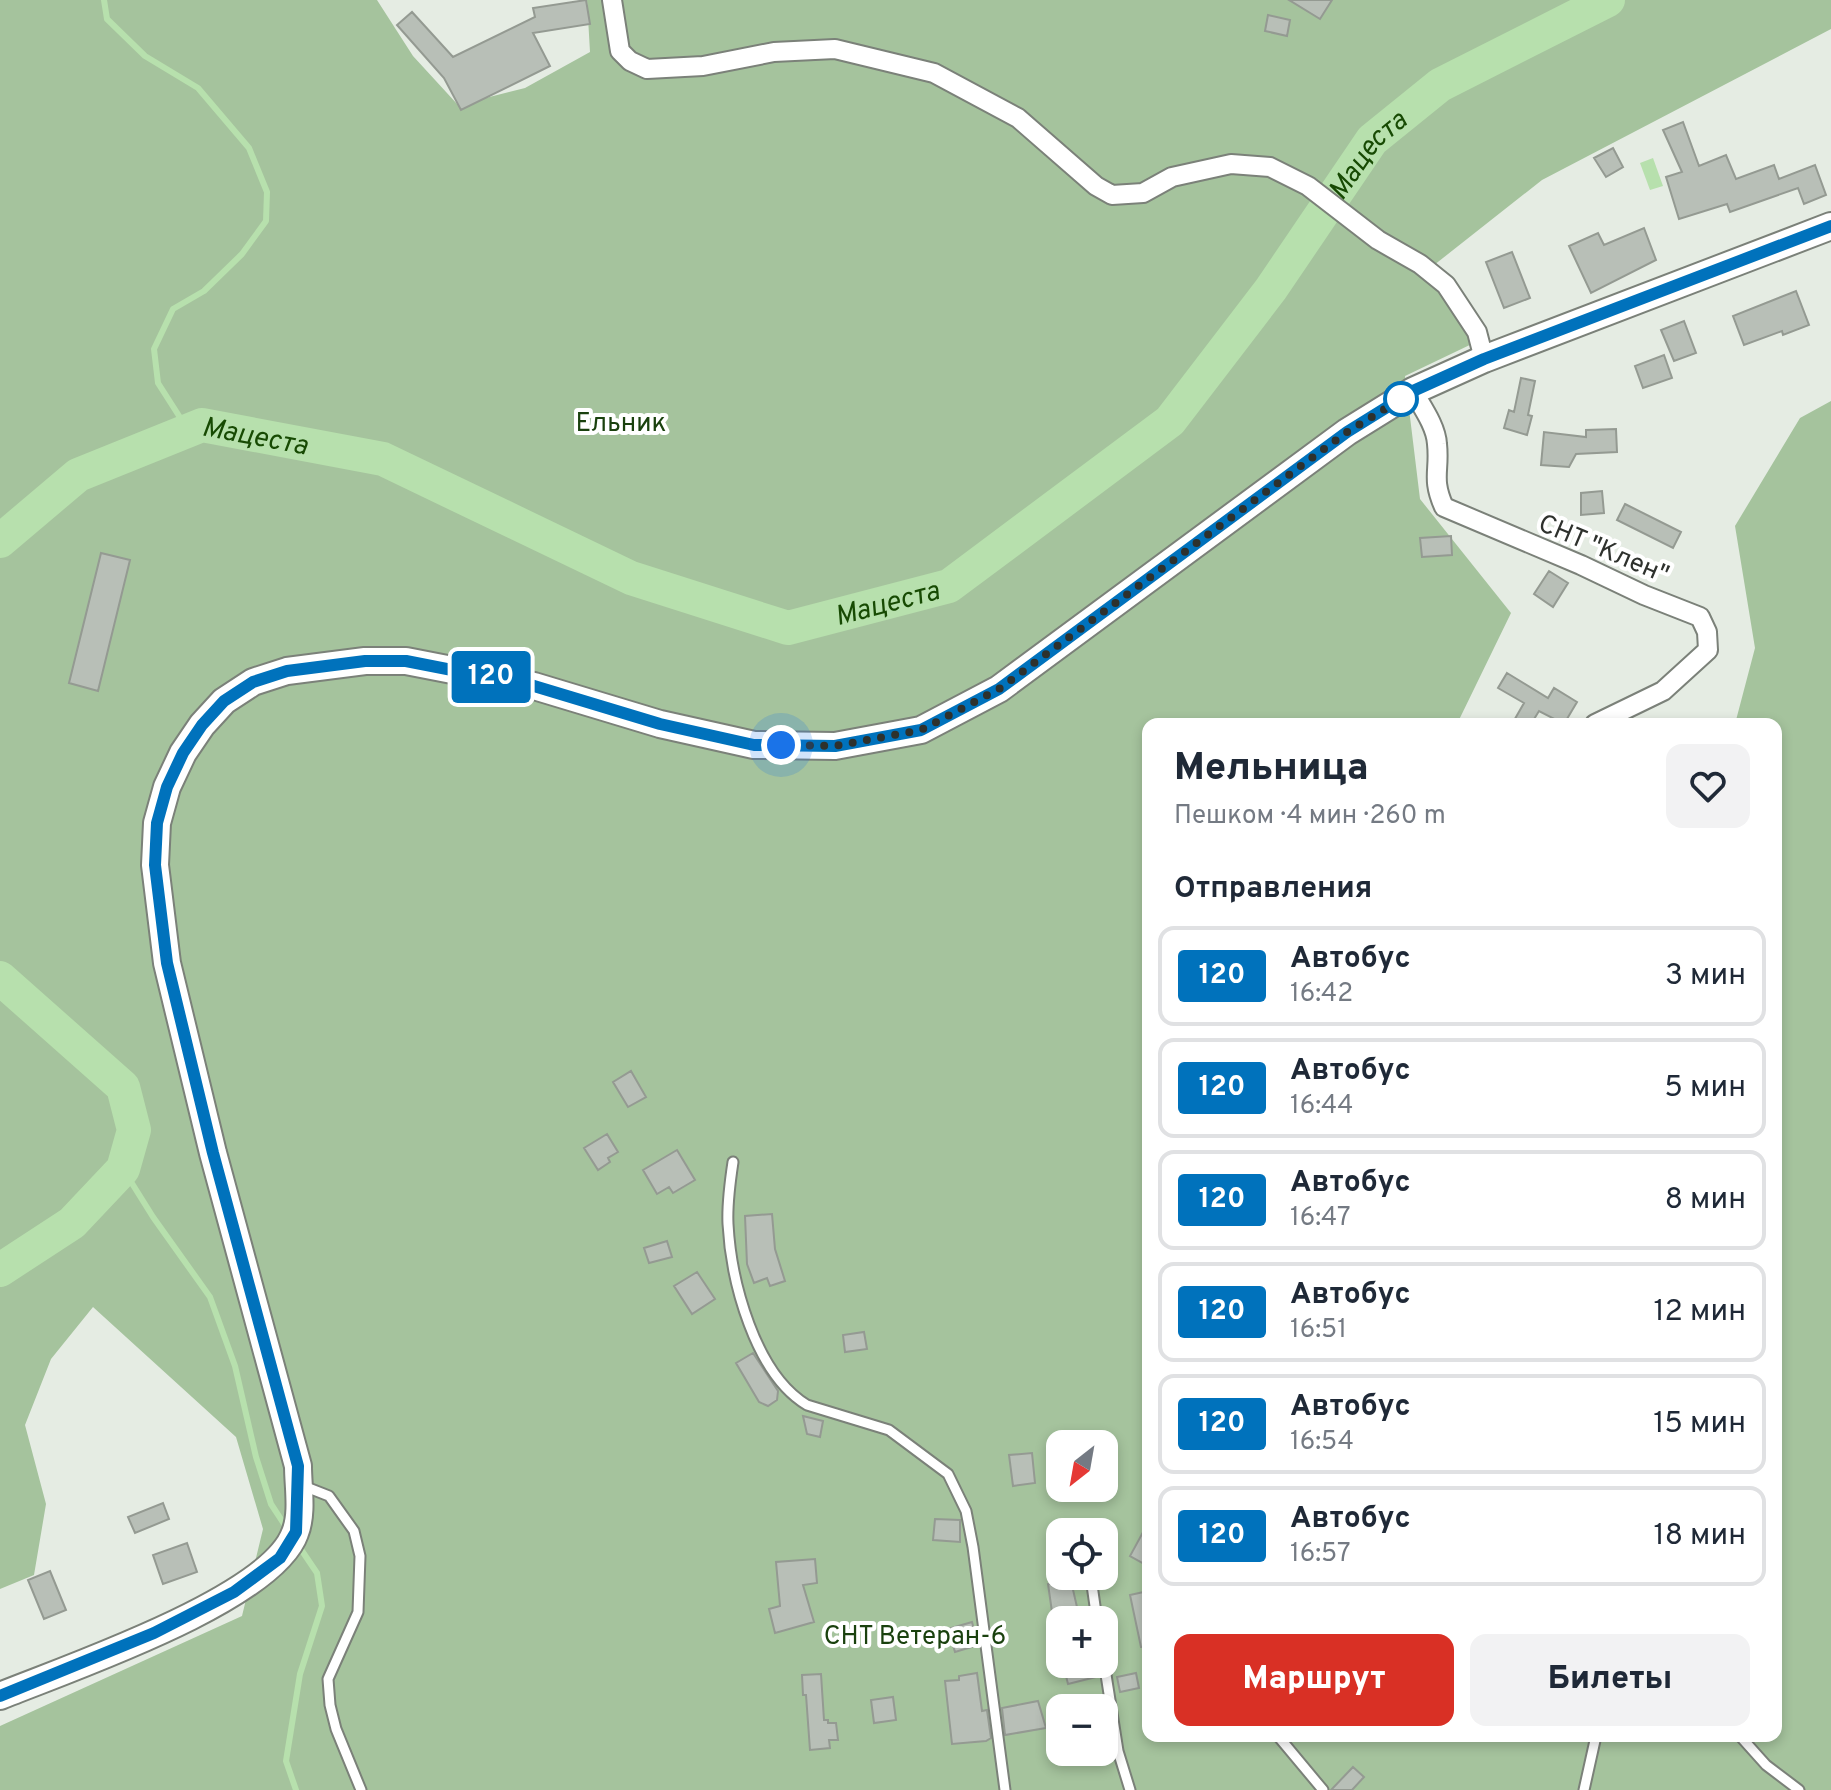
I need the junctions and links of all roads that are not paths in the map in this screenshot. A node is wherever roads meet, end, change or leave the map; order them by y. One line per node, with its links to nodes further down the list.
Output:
1 (612, 0): 3 (street)
2 (1831, 226): 3 (street)
3 (1484, 359): 4 (street)
4 (1413, 391): 5 (street, СНТ "Клен"); 7 (street)
5 (1607, 718)
6 (733, 1162): 14 (lane)
7 (298, 1484): 9 (street); 13 (lane)
8 (1107, 1678): 15 (lane)
9 (0, 1696)
10 (1283, 1742): 16 (lane)
11 (1595, 1742): 17 (lane)
12 (1745, 1742): 18 (lane)
13 (361, 1790)
14 (1005, 1790)
15 (1130, 1790)
16 (1323, 1790)
17 (1584, 1790)
18 (1799, 1790)

